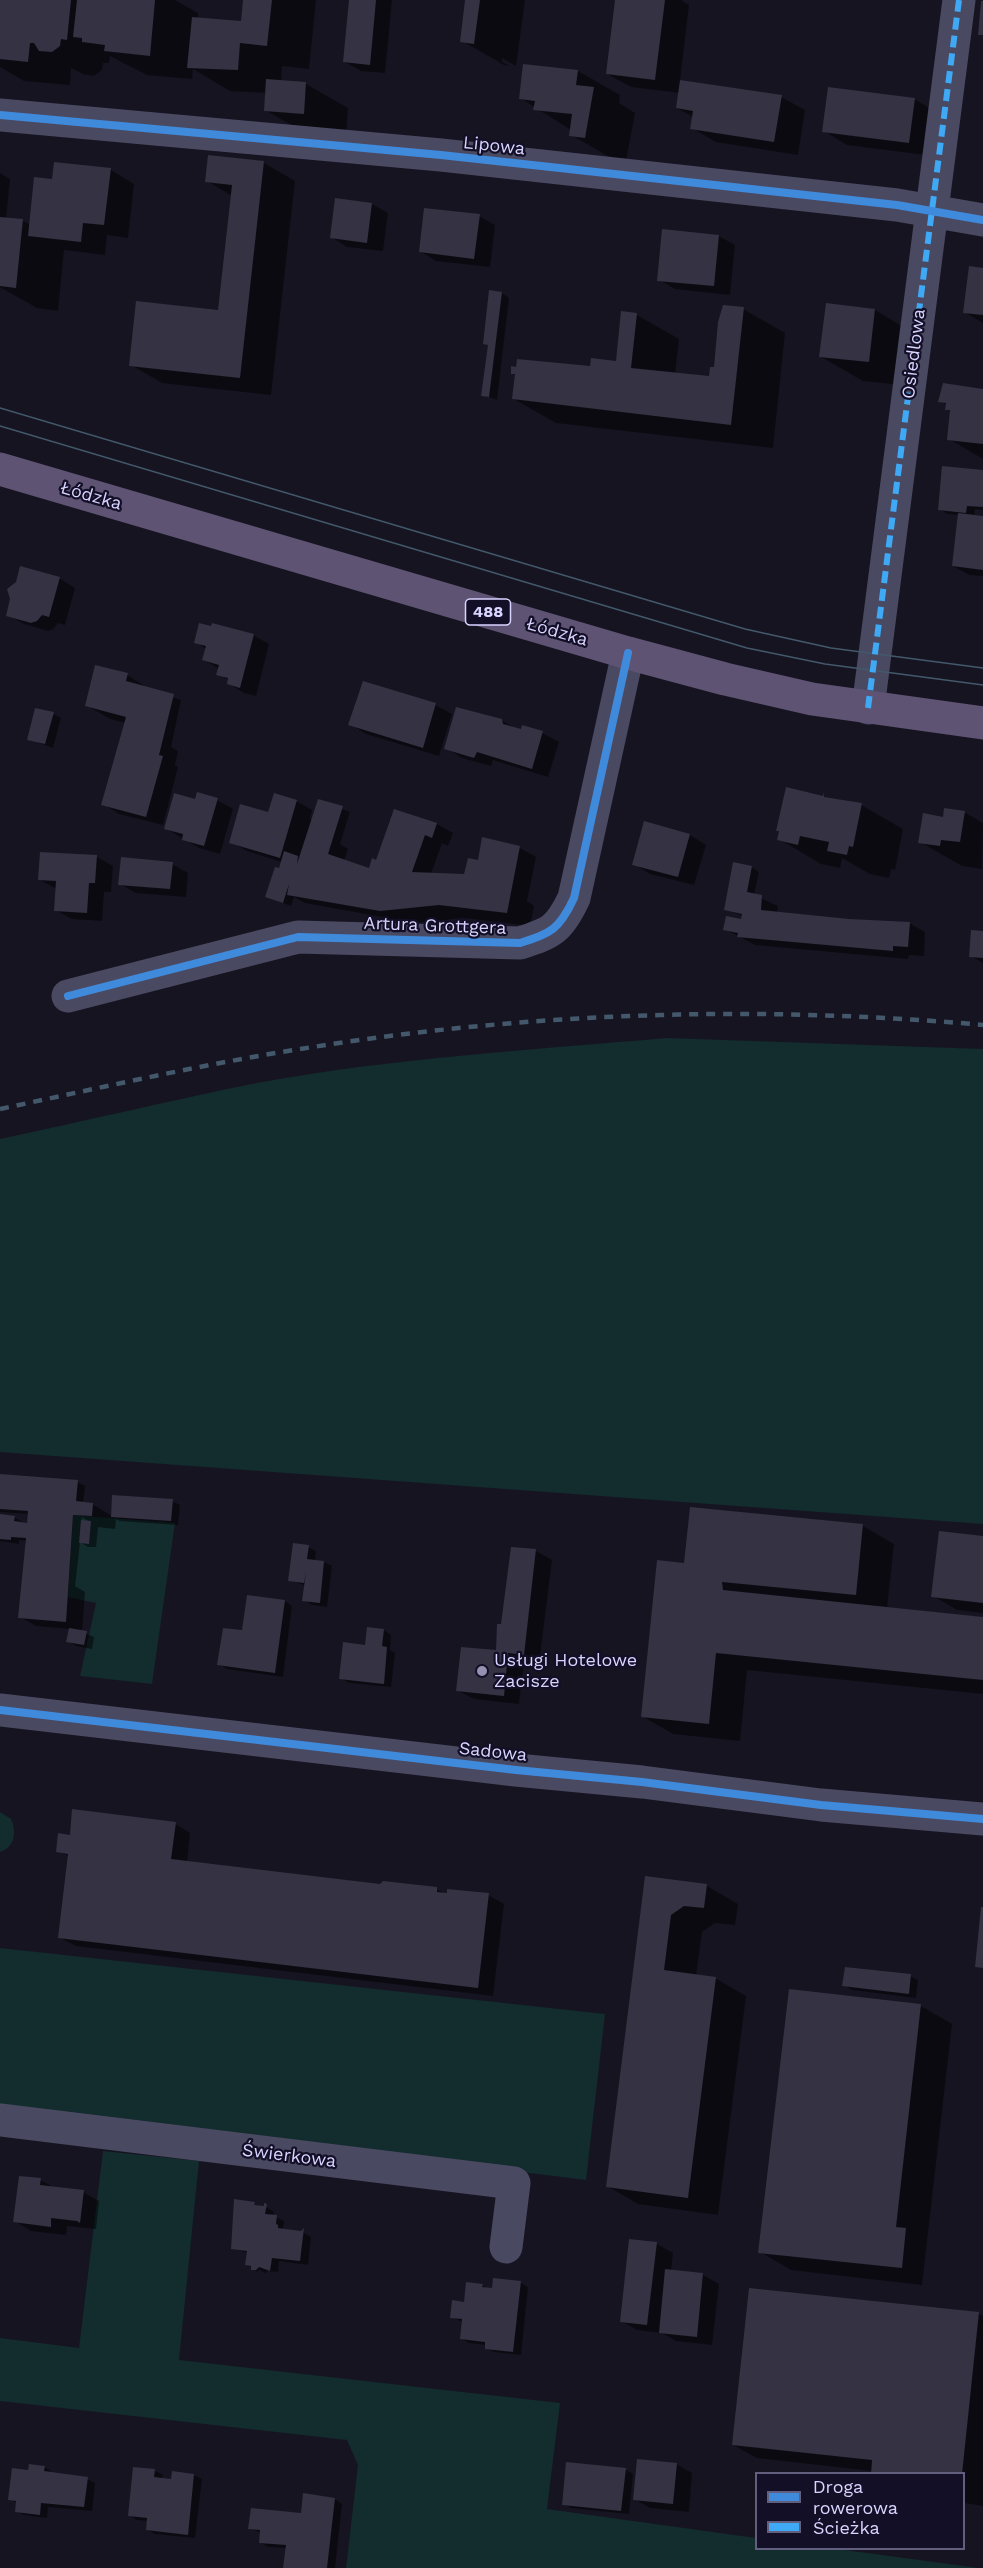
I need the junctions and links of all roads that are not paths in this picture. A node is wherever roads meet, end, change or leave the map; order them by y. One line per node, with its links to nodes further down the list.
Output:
1 (958, 0): 3 (street, Osiedlowa)
2 (0, 115): 3 (street, Lipowa)
3 (932, 213): 4 (street, Lipowa); 7 (street, Osiedlowa)
4 (983, 220)
5 (0, 469): 6 (main road, Łódzka / 488)
6 (628, 653): 7 (main road, Łódzka / 488); 9 (street, Artura Grottgera)
7 (868, 708): 8 (main road, Łódzka / 488)
8 (983, 723)
9 (68, 996)
10 (0, 1710): 11 (street, Sadowa)
11 (983, 1819)
12 (0, 2120): 13 (street, Świerkowa)
13 (506, 2247)

